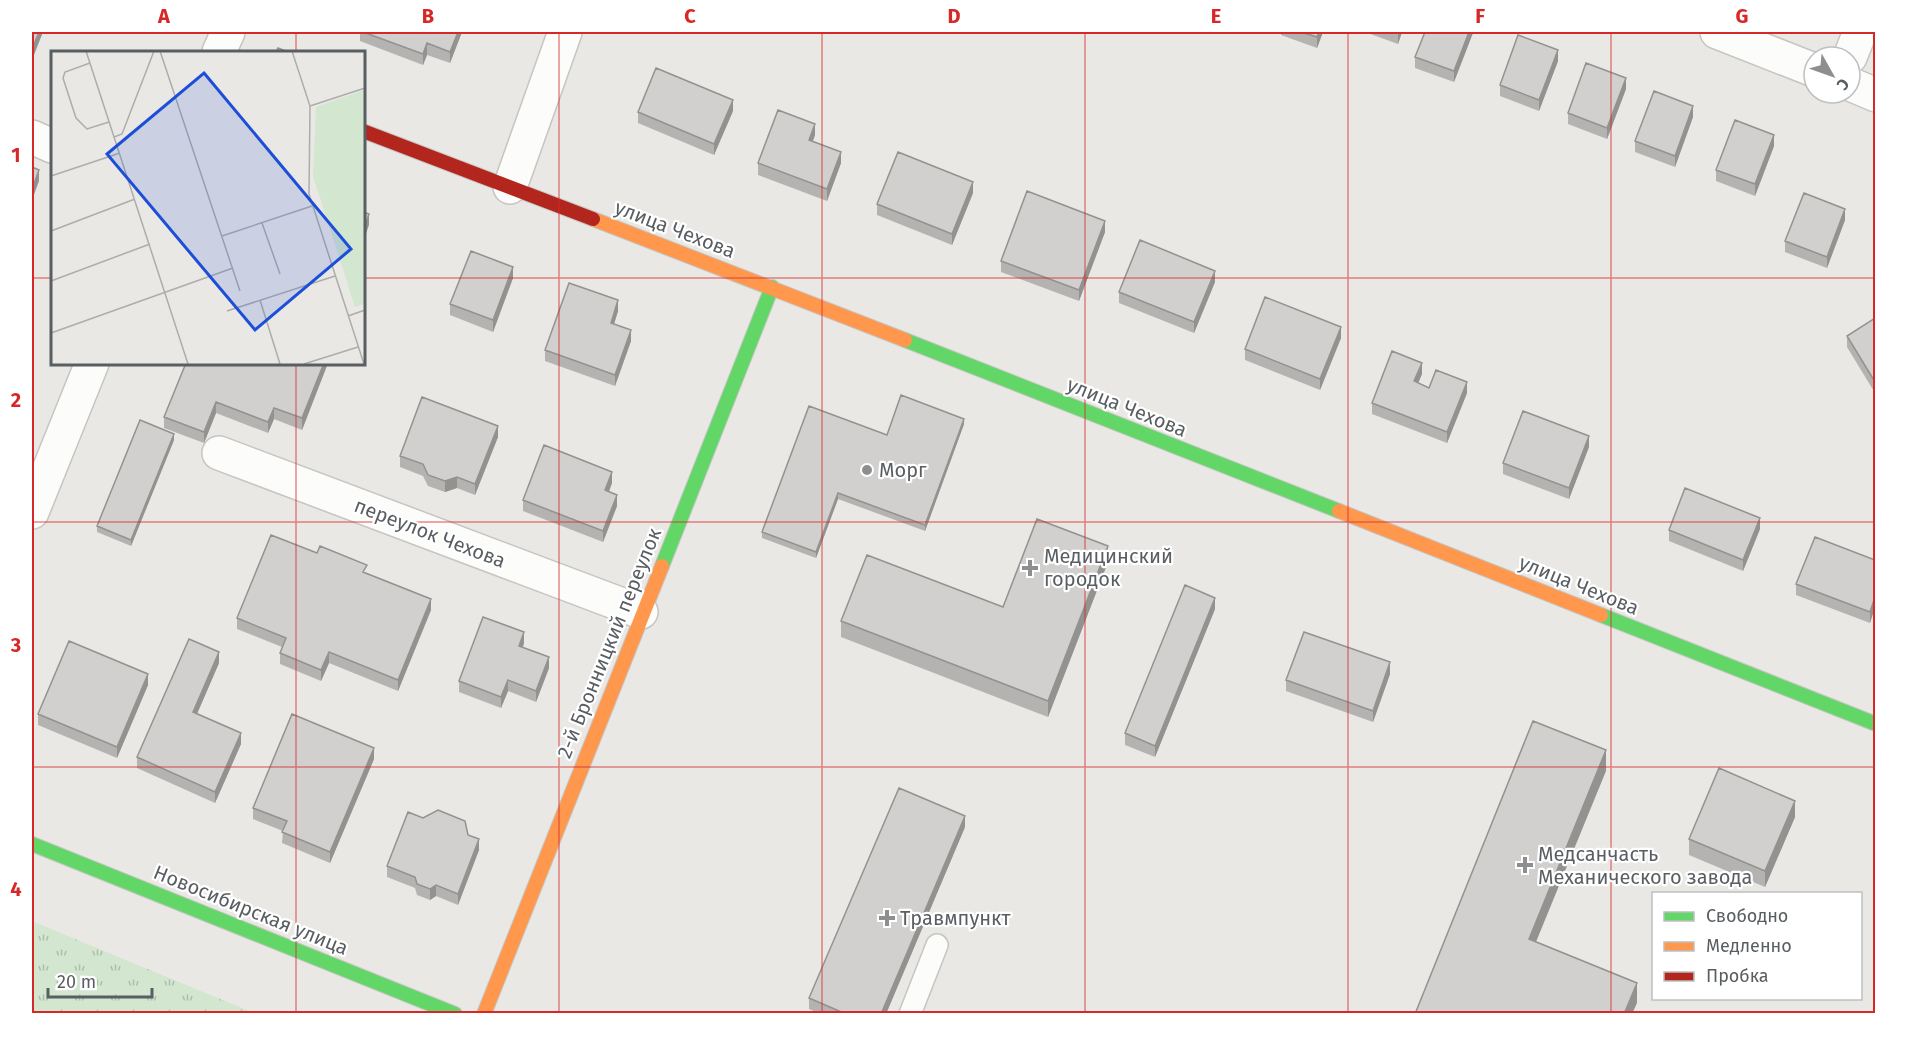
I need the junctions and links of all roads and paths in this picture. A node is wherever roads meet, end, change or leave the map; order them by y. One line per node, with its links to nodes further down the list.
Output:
1 (228, 32): 4 (street)
2 (565, 32): 9 (street)
3 (1717, 32): 5 (street)
4 (219, 51)
5 (1802, 65)
6 (364, 131): 9 (street, улица Чехова)
7 (32, 137): 8 (street)
8 (51, 146)
9 (510, 187): 10 (street, улица Чехова)
10 (772, 287): 14 (street, 2-й Бронницкий переулок); 15 (street, улица Чехова)
11 (92, 364): 13 (street)
12 (219, 453): 14 (street, переулок Чехова)
13 (32, 512)
14 (641, 612): 19 (street, 2-й Бронницкий переулок)
15 (1875, 724)
16 (32, 844): 18 (street, Новосибирская улица)
17 (937, 945): 20 (lane)
18 (455, 1014)
19 (484, 1014)
20 (910, 1014)

